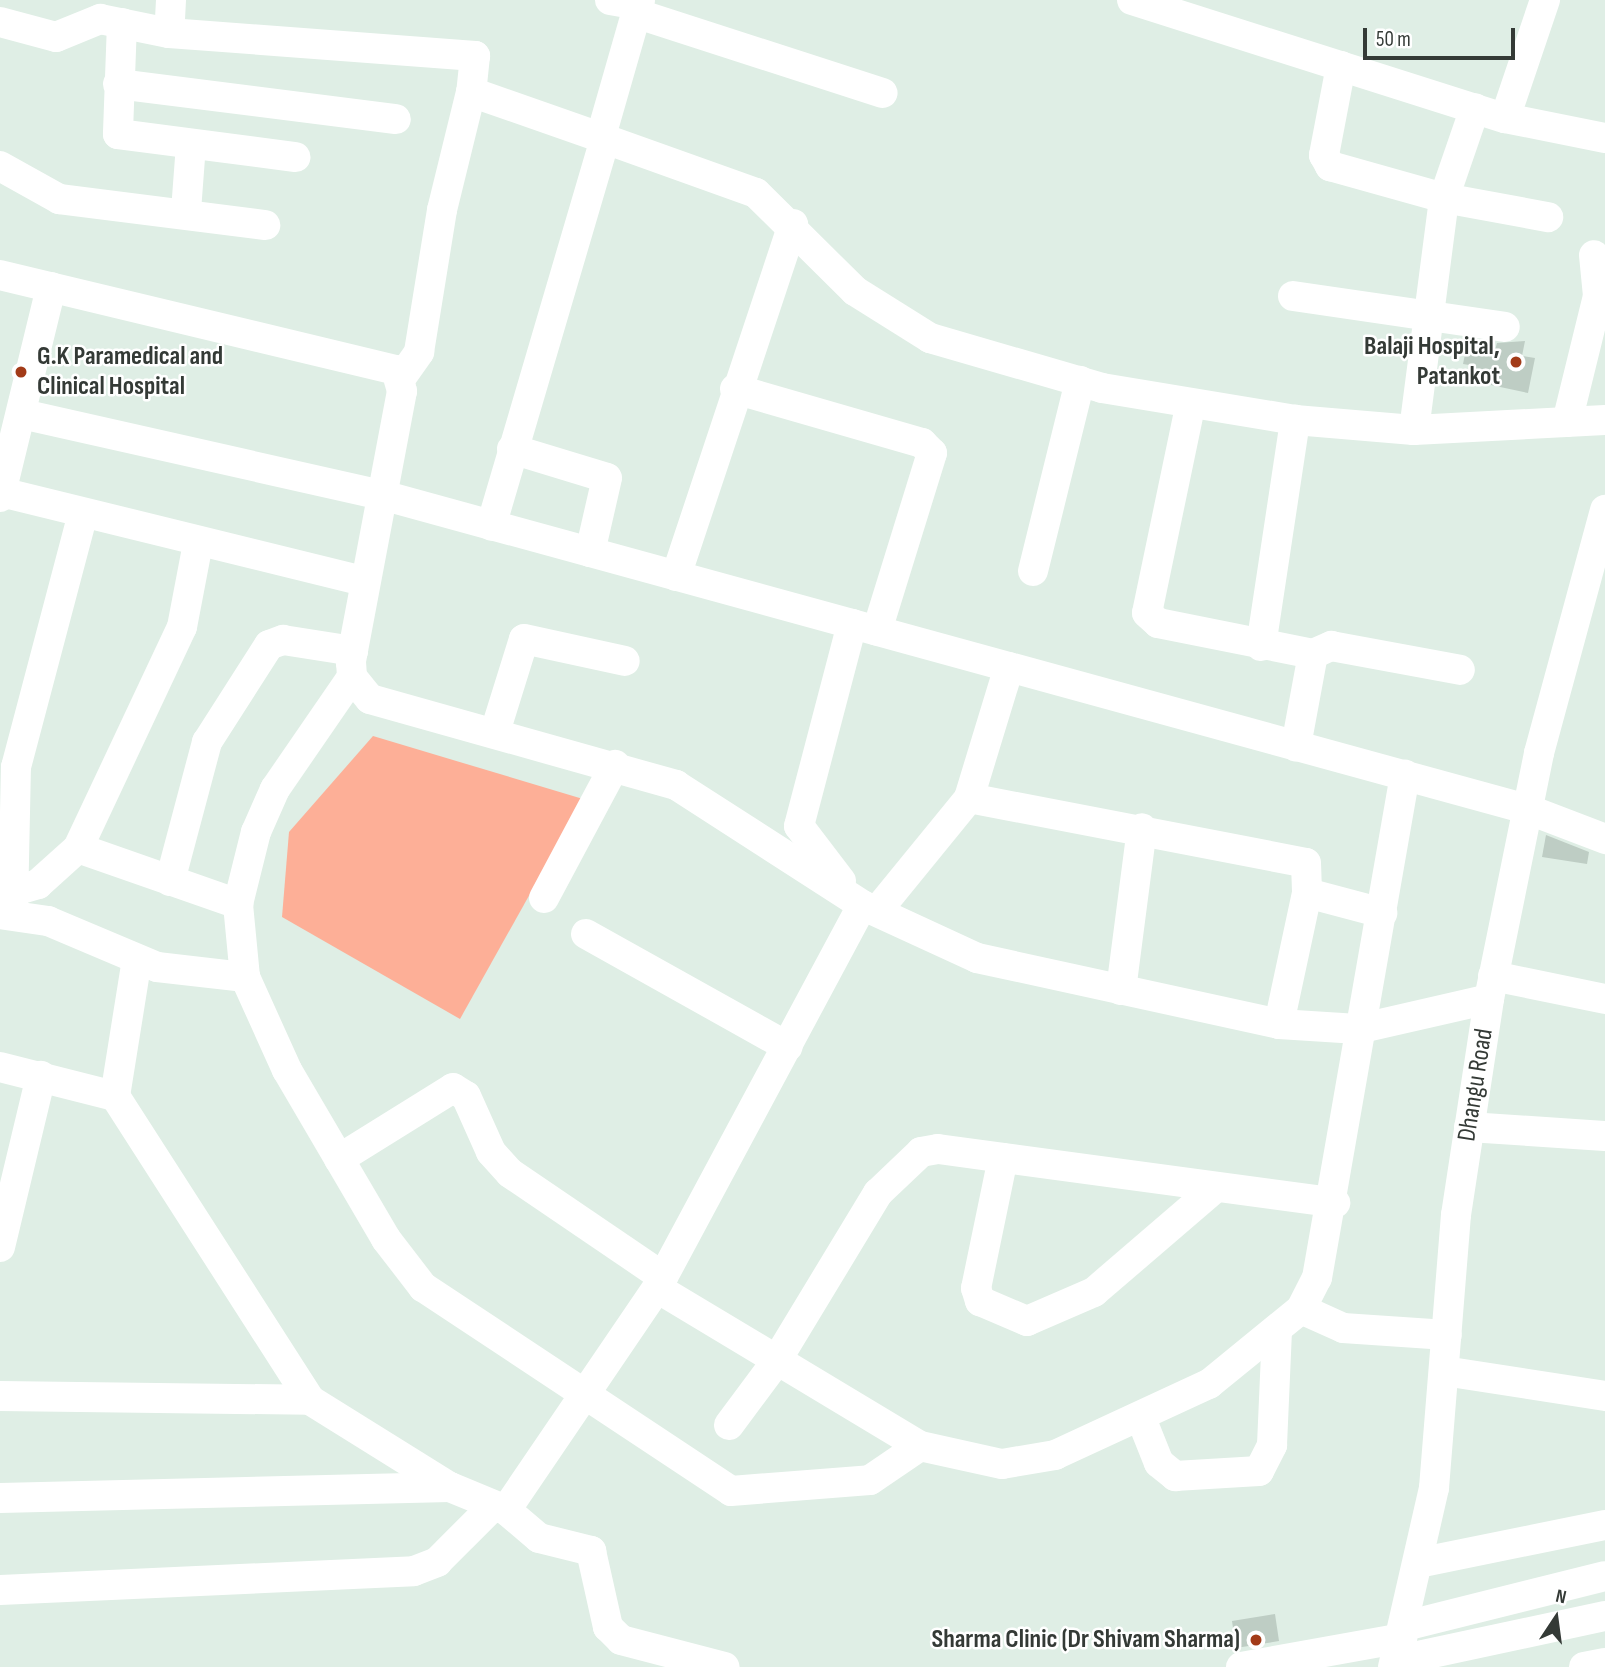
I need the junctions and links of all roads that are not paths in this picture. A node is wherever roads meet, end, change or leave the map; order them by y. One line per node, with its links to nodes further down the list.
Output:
1 (171, 0): 8 (street)
2 (610, 0): 5 (street)
3 (1132, 0): 9 (street)
4 (1545, 0): 14 (street)
5 (639, 7): 12 (street); 17 (street)
6 (0, 22): 7 (street)
7 (121, 23): 8 (street); 10 (street)
8 (169, 33): 11 (street)
9 (1341, 66): 13 (street); 21 (street)
10 (118, 84): 15 (street); 18 (street)
11 (471, 92): 17 (street); 32 (street)
12 (883, 93)
13 (1475, 108): 14 (street); 21 (street)
14 (1505, 118): 16 (street)
15 (396, 119)
16 (1605, 138)
17 (605, 139): 24 (street); 41 (street)
18 (191, 145): 19 (street); 22 (street)
19 (296, 158)
20 (0, 166): 22 (street)
21 (1444, 198): 23 (street); 30 (street)
22 (186, 211): 25 (street)
23 (1548, 217)
24 (793, 224): 33 (street); 34 (street)
25 (265, 225)
26 (1594, 255): 39 (street)
27 (0, 275): 28 (street)
28 (51, 287): 32 (street); 36 (street)
29 (1293, 296): 30 (street)
30 (1429, 314): 31 (street); 40 (street)
31 (1506, 327)
32 (401, 378): 43 (street)
33 (1080, 381): 35 (street); 49 (street)
34 (735, 389): 50 (street); 52 (street)
35 (1190, 407): 37 (street); 53 (street)
36 (22, 415): 42 (street); 43 (street)
37 (1295, 420): 40 (street); 53 (street)
38 (1605, 420): 39 (street)
39 (1567, 422): 40 (street)
40 (1414, 430)
41 (512, 449): 46 (street); 48 (street)
42 (1, 495): 45 (street)
43 (382, 495): 46 (street); 51 (street)
44 (1605, 510): 64 (street, Dhangu Road)
45 (82, 517): 47 (street); 72 (street)
46 (491, 526): 48 (street)
47 (198, 543): 51 (street); 67 (street)
48 (590, 552): 50 (street)
49 (1033, 571)
50 (676, 576): 52 (street)
51 (364, 582): 56 (street)
52 (865, 627): 57 (street); 73 (street)
53 (1261, 646): 54 (street)
54 (1313, 654): 58 (street); 60 (street)
55 (625, 662): 59 (street)
56 (353, 664): 59 (street); 68 (street); 71 (street)
57 (1009, 667): 60 (street); 63 (street)
58 (1460, 670)
59 (495, 732): 61 (street)
60 (1296, 746): 62 (street)
61 (615, 765): 70 (street); 73 (street)
62 (1405, 775): 64 (street); 74 (street)
63 (969, 798): 65 (street); 73 (street)
64 (1527, 809): 66 (street); 78 (street, Dhangu Road)
65 (1142, 828): 69 (street); 79 (street)
66 (1605, 839)
67 (78, 848): 68 (street); 72 (street)
68 (170, 881): 71 (street)
69 (1307, 893): 74 (street); 81 (street)
70 (544, 898)
71 (238, 904): 77 (street)
72 (9, 907): 76 (street)
73 (869, 908): 79 (street); 83 (street)
74 (1382, 913): 82 (street)
75 (586, 934): 83 (street)
76 (137, 959): 77 (street); 86 (street)
77 (245, 977): 90 (street)
78 (1491, 988): 80 (street); 82 (street); 87 (street, Dhangu Road)
79 (1121, 990): 81 (street)
80 (1605, 999)
81 (1279, 1024): 82 (street)
82 (1358, 1029): 92 (street)
83 (788, 1047): 94 (street)
84 (0, 1067): 85 (street)
85 (40, 1076): 86 (street); 93 (street)
86 (115, 1096): 103 (street)
87 (1469, 1127): 88 (street); 97 (street, Dhangu Road)
88 (1605, 1136)
89 (1003, 1158): 91 (street); 91 (street); 98 (street)
90 (339, 1159): 94 (street); 100 (street)
91 (1216, 1186): 92 (street)
92 (1335, 1203): 95 (street)
93 (0, 1247)
94 (660, 1283): 98 (street); 100 (street)
95 (1301, 1309): 96 (street); 97 (street)
96 (1278, 1329): 104 (street); 104 (street)
97 (1447, 1335): 99 (street, Dhangu Road)
98 (775, 1363): 105 (street); 106 (street)
99 (1444, 1371): 102 (street); 111 (street, Dhangu Road)
100 (579, 1395): 106 (street); 109 (street)
101 (0, 1396): 103 (street)
102 (1605, 1396)
103 (310, 1400): 107 (street)
104 (1141, 1418): 106 (street)
105 (729, 1425)
106 (920, 1446)
107 (450, 1487): 108 (street); 109 (street)
108 (0, 1498)
109 (499, 1509): 113 (street); 117 (street)
110 (1605, 1525): 111 (street)
111 (1418, 1563): 115 (street, Dhangu Road)
112 (1605, 1576): 115 (street)
113 (0, 1590)
114 (1605, 1616): 115 (street)
115 (1399, 1648): 118 (street)
116 (1605, 1663): 119 (street)
117 (725, 1667)
118 (1241, 1667)
119 (1584, 1667)

